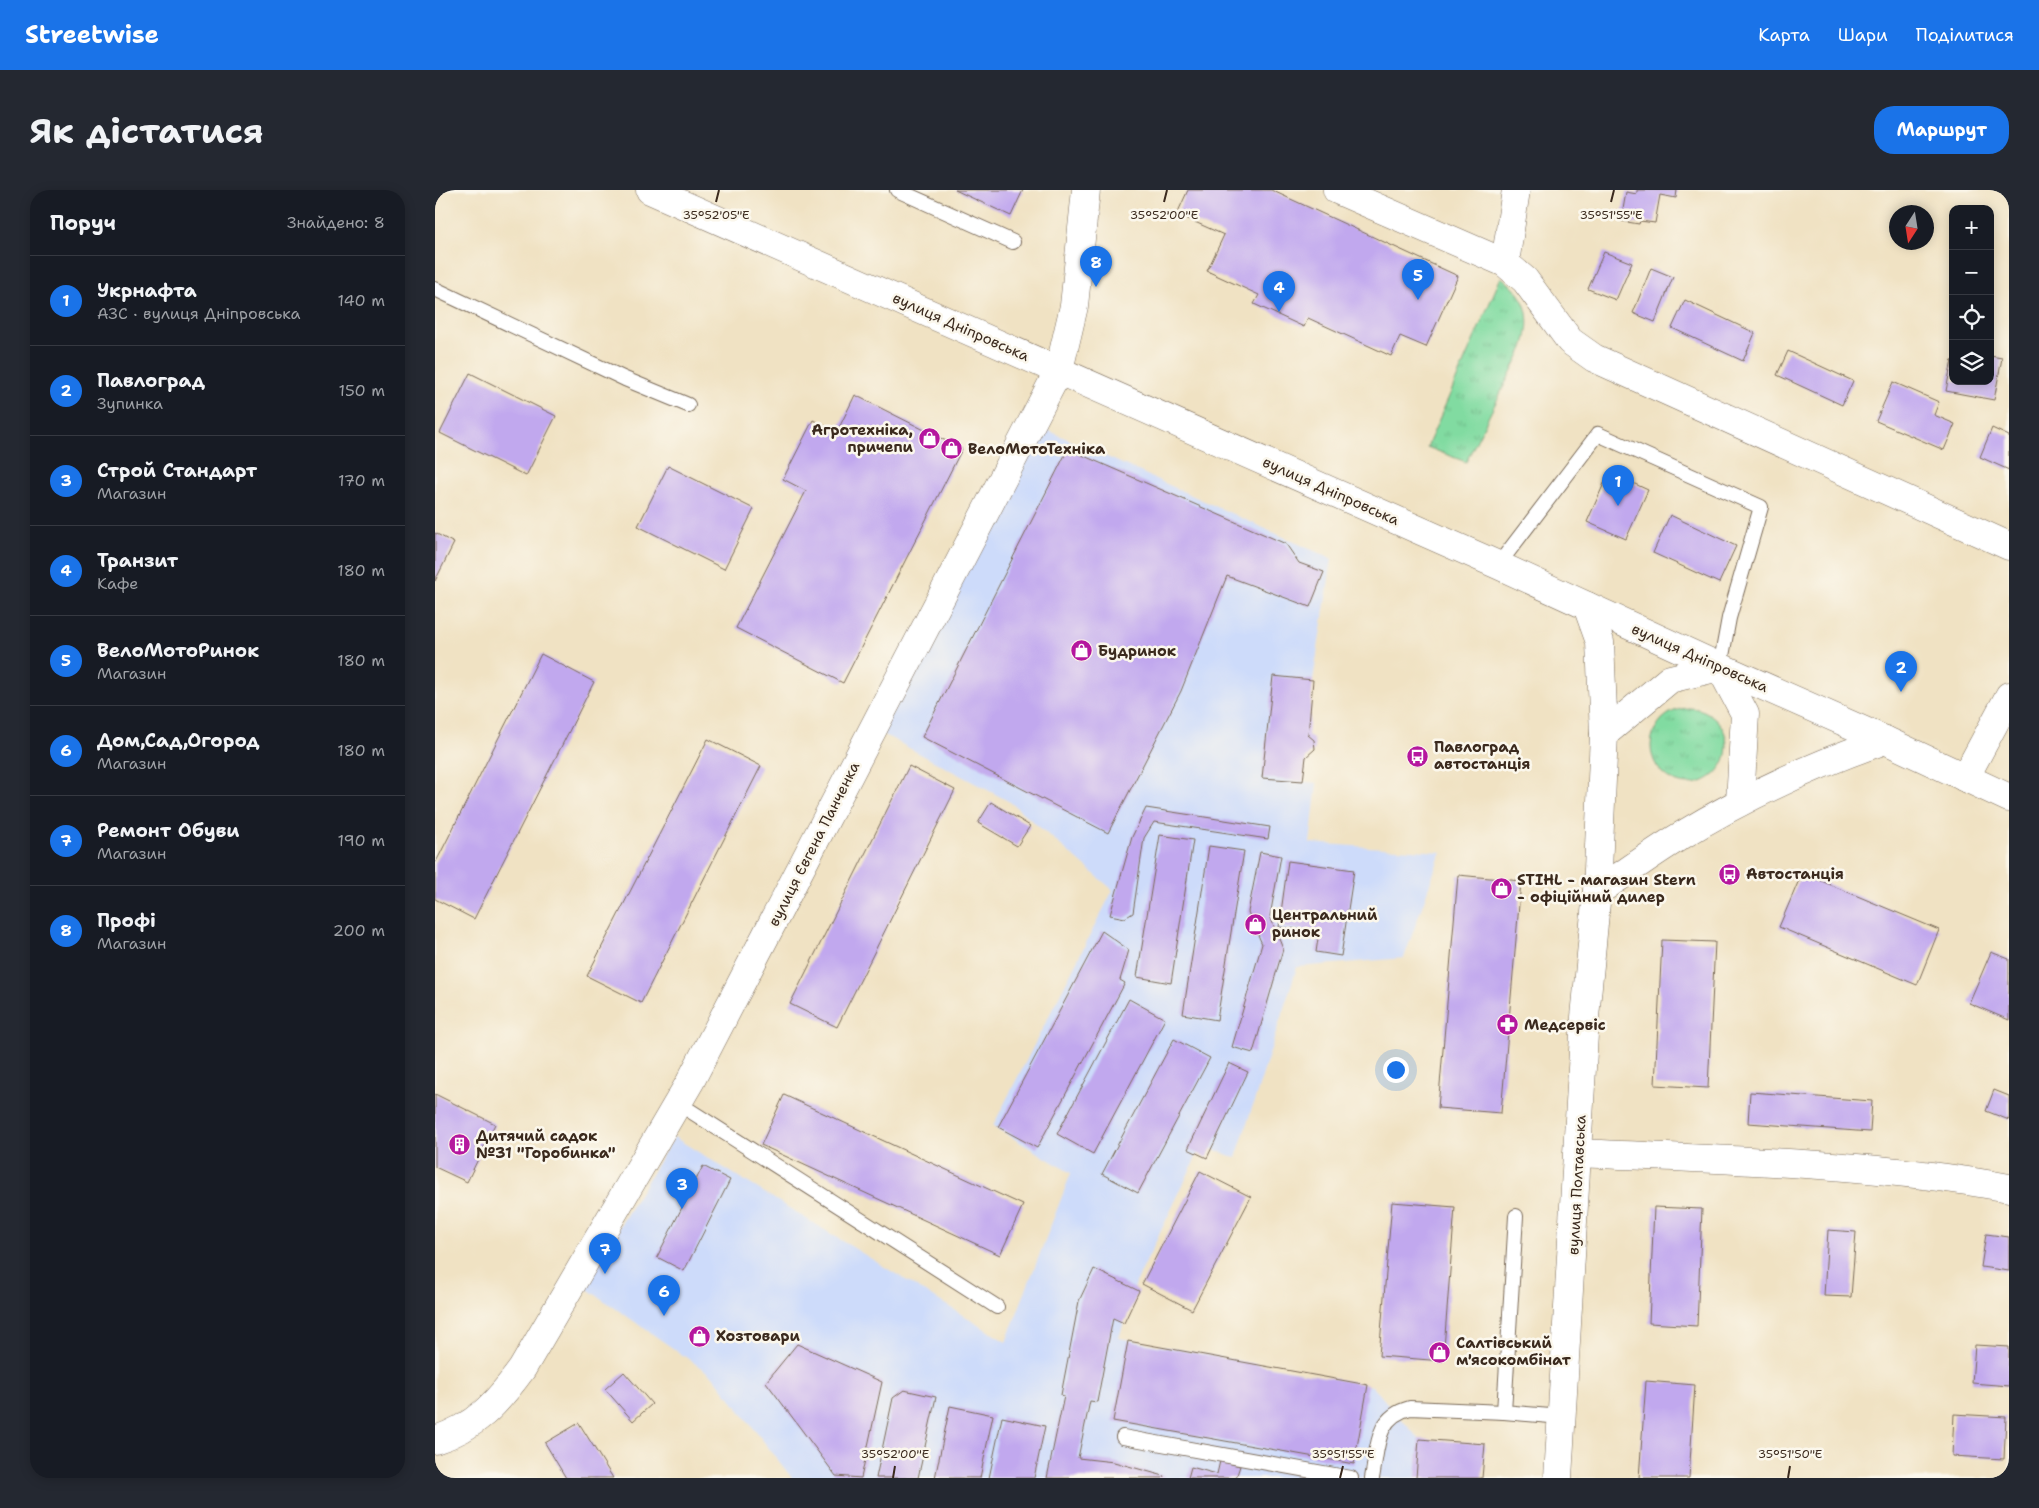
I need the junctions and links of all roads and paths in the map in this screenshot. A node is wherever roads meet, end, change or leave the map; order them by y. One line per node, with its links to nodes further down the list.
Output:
1 (652, 190): 9 (main road, вулиця Дніпровська)
2 (897, 190): 6 (lane)
3 (1337, 190): 7 (main road)
4 (1516, 190): 7 (main road)
5 (1092, 192): 9 (main road, вулиця Євгена Панченка)
6 (1013, 242)
7 (1505, 263): 11 (main road)
8 (435, 289): 10 (lane)
9 (1059, 370): 12 (main road, вулиця Дніпровська); 22 (main road, вулиця Євгена Панченка)
10 (688, 405)
11 (2009, 546)
12 (1498, 565): 13 (main road, вулиця Дніпровська); 14 (lane)
13 (1587, 606): 14 (main road, вулиця Дніпровська); 16 (main road, вулиця Полтавська)
14 (1720, 667): 16 (main road); 17 (main road, вулиця Дніпровська); 20 (main road)
15 (2009, 696): 18 (main road)
16 (1604, 734): 21 (main road, вулиця Полтавська)
17 (1885, 740): 18 (main road, вулиця Дніпровська); 20 (main road)
18 (1965, 778): 19 (main road, вулиця Дніпровська)
19 (2009, 798)
20 (1740, 802): 21 (main road)
21 (1597, 892): 23 (main road, вулиця Полтавська)
22 (678, 1102): 26 (lane); 30 (main road, вулиця Євгена Панченка)
23 (1579, 1153): 24 (main road); 28 (main road, вулиця Полтавська)
24 (2009, 1188)
25 (1516, 1216): 27 (lane)
26 (997, 1307)
27 (1504, 1412): 28 (lane); 32 (lane)
28 (1562, 1416): 33 (main road, вулиця Полтавська)
29 (1123, 1437): 31 (lane)
30 (435, 1440)
31 (1351, 1478)
32 (1372, 1478)
33 (1558, 1478)

